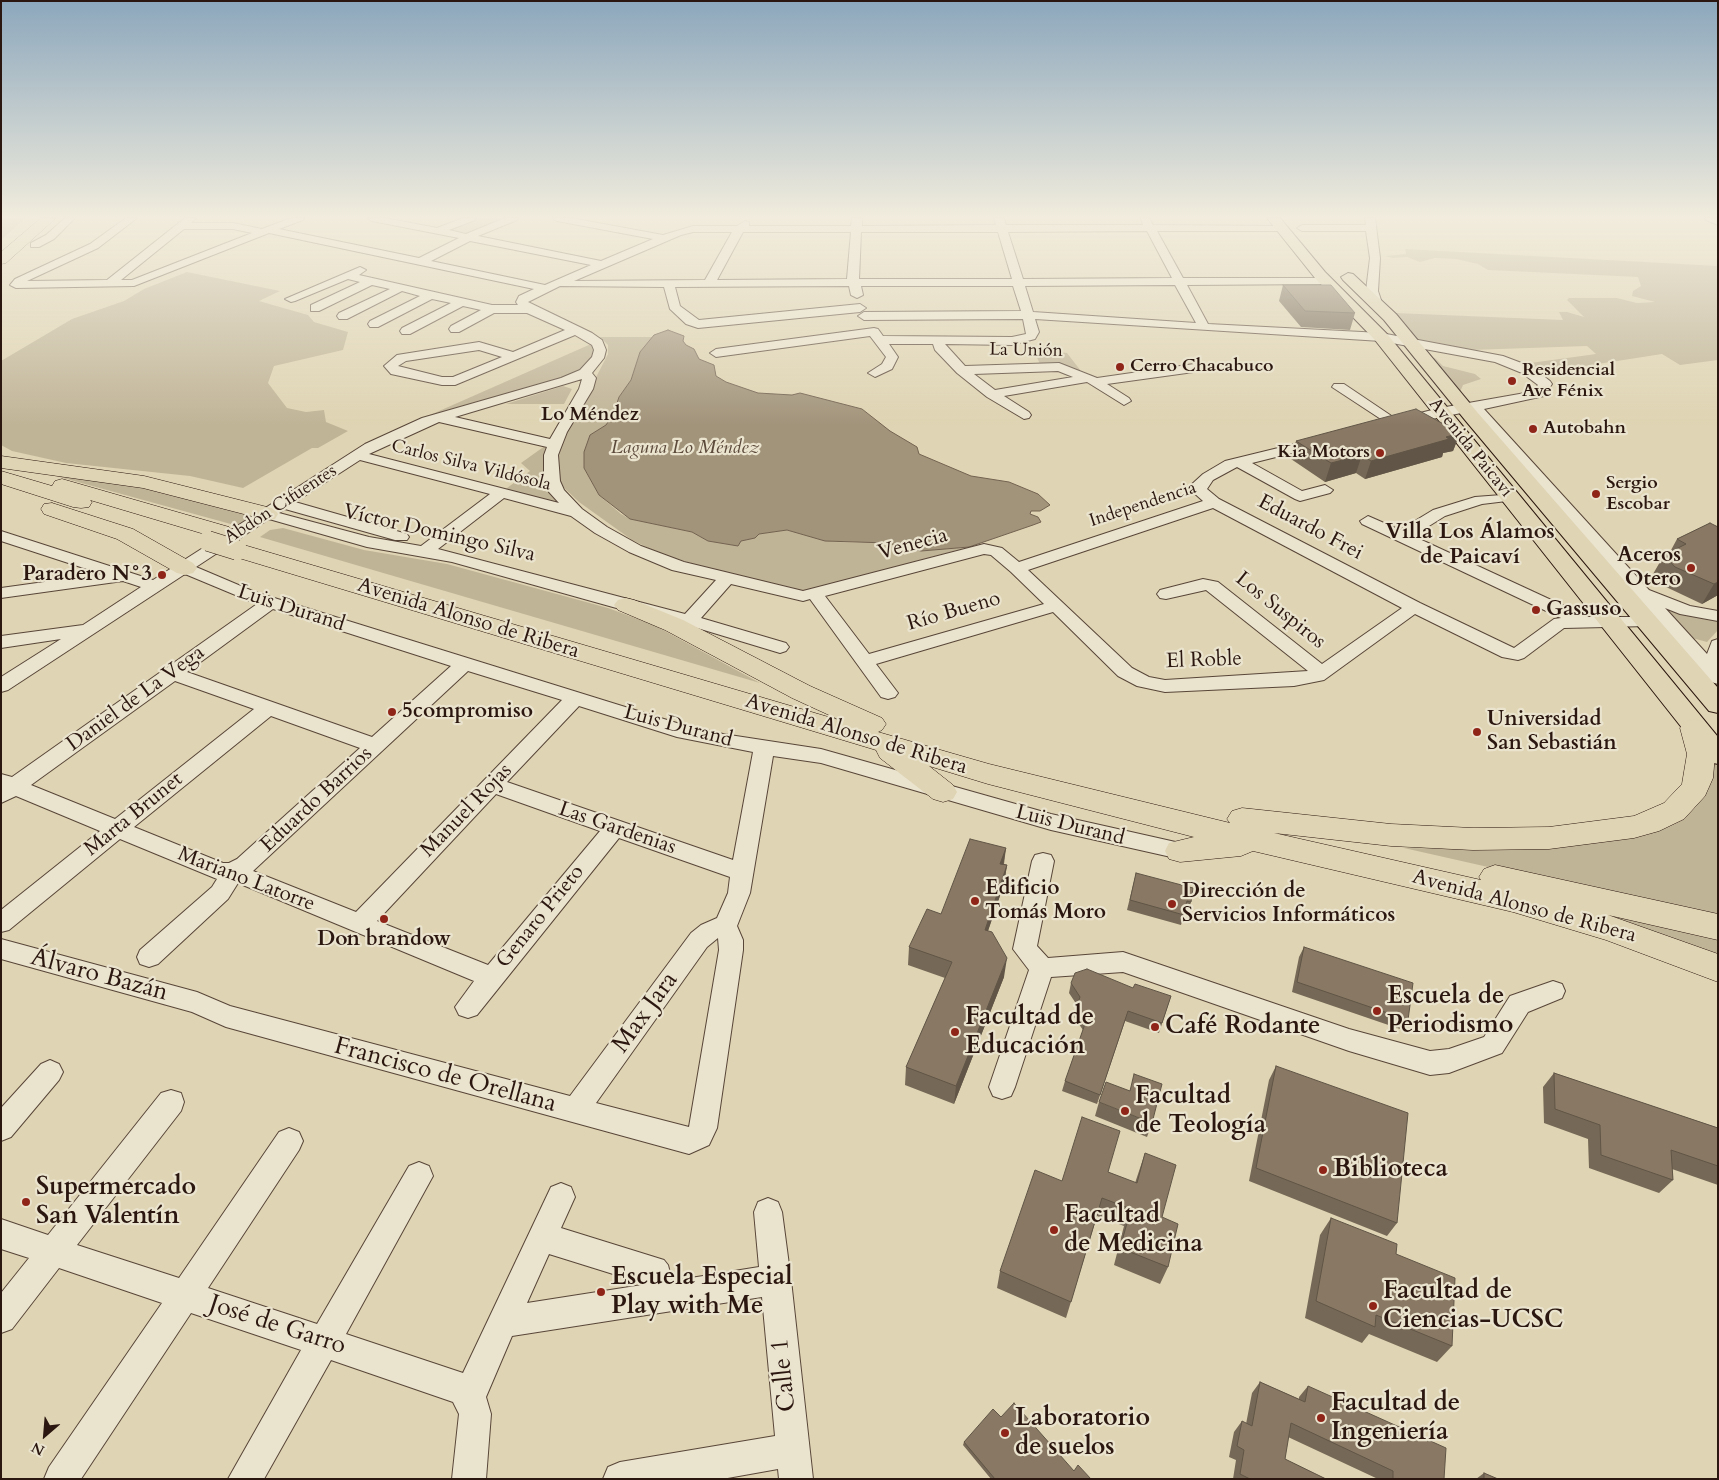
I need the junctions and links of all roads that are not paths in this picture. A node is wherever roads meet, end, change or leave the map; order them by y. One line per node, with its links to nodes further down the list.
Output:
1 (318, 287): 14 (street)
2 (358, 287): 17 (street)
3 (396, 287): 12 (street)
4 (548, 287): 19 (street)
5 (670, 287): 20 (street)
6 (856, 287): 20 (street)
7 (1021, 287): 21 (street)
8 (1182, 287): 24 (street)
9 (1332, 287): 29 (main road, Avenida Paicaví)
10 (1359, 287): 16 (main road, Avenida Paicaví)
11 (1372, 287): 16 (street)
12 (400, 288): 13 (street); 22 (street)
13 (430, 295): 15 (street); 23 (street)
14 (292, 299)
15 (461, 302): 18 (street); 27 (street)
16 (1376, 303): 30 (main road, Avenida Paicaví)
17 (315, 308)
18 (492, 309): 19 (street); 25 (street)
19 (528, 309): 26 (street)
20 (862, 312): 21 (street); 28 (street)
21 (1028, 315): 24 (street); 31 (street)
22 (343, 316)
23 (374, 324)
24 (1204, 327): 29 (street)
25 (455, 330)
26 (576, 330): 33 (street); 36 (street)
27 (406, 331)
28 (877, 336): 31 (street); 32 (street); 37 (street)
29 (1381, 337): 30 (street); 43 (main road, Avenida Paicaví)
30 (1409, 340): 42 (main road, Avenida Paicaví); 42 (street)
31 (939, 342): 35 (street)
32 (716, 353)
33 (513, 357): 33 (street)
34 (1201, 367): 38 (street)
35 (962, 370): 38 (street, La Unión); 40 (street)
36 (585, 373): 45 (street, Abdón Cifuentes); 49 (street)
37 (875, 373)
38 (1092, 380): 40 (street); 41 (street, La Unión)
39 (1339, 387): 46 (street)
40 (992, 394): 44 (street)
41 (1124, 401)
42 (1470, 407): 43 (street); 71 (street, Avenida Paicaví); 83 (main road, Avenida Paicaví)
43 (1440, 412): 46 (street); 57 (main road, Avenida Paicaví)
44 (1024, 415)
45 (438, 418): 49 (street); 50 (street, Abdón Cifuentes)
46 (1393, 423): 47 (street)
47 (1374, 428)
48 (1335, 438): 51 (street, Independencia)
49 (554, 444): 60 (street)
50 (357, 456): 56 (street, Carlos Silva Vildósola); 59 (street, Abdón Cifuentes)
51 (1239, 462): 55 (street); 58 (street, Independencia)
52 (1, 464): 59 (highway); 64 (highway, Avenida Alonso de Ribera)
53 (1, 477): 64 (highway, Avenida Alonso de Ribera)
54 (1, 490): 66 (highway)
55 (1326, 490)
56 (500, 493): 60 (street, Carlos Silva Vildósola); 65 (street)
57 (1510, 498): 63 (street); 82 (main road, Avenida Paicaví)
58 (1214, 502): 67 (street, Independencia); 78 (street, Eduardo Frei)
59 (275, 509): 65 (street, Víctor Domingo Silva); 66 (street, Abdón Cifuentes)
60 (576, 512): 69 (street, Venecia)
61 (1368, 521): 63 (street)
62 (1, 536): 68 (street)
63 (1401, 536): 81 (street)
64 (229, 541): 100 (highway, Avenida Alonso de Ribera)
65 (419, 546): 76 (street, Víctor Domingo Silva)
66 (185, 568): 70 (street, Abdón Cifuentes); 75 (street, Luis Durand)
67 (1017, 568): 73 (street, Venecia); 77 (street, El Roble)
68 (124, 576): 70 (street); 72 (street)
69 (727, 578): 73 (street, Venecia); 80 (street)
70 (157, 587): 84 (street, Abdón Cifuentes)
71 (1642, 592): 79 (street); 93 (street, Avenida Paicaví)
72 (1, 593)
73 (815, 594): 88 (street)
74 (1166, 594): 91 (street, Los Suspiros)
75 (270, 602): 89 (street, Luis Durand); 92 (street, Daniel de La Vega)
76 (626, 605): 80 (street, Víctor Domingo Silva); 100 (highway)
77 (1056, 606): 88 (street, Río Bueno); 91 (street, El Roble)
78 (1414, 607): 81 (street, Eduardo Frei); 91 (street, El Roble)
79 (1718, 616)
80 (689, 620): 87 (street, Víctor Domingo Silva)
81 (1585, 621): 82 (street)
82 (1609, 621): 83 (street); 99 (main road, Avenida Paicaví)
83 (1648, 621): 97 (main road, Avenida Paicaví)
84 (91, 629): 85 (street); 94 (street, Abdón Cifuentes)
85 (1, 642)
86 (1718, 645): 90 (street)
87 (780, 647)
88 (865, 661): 95 (street)
89 (465, 664): 96 (street, Luis Durand); 101 (street, Eduardo Barrios)
90 (1718, 668)
91 (1322, 673)
92 (172, 674): 98 (street); 105 (street, Daniel de La Vega)
93 (1718, 678)
94 (1, 686)
95 (888, 693)
96 (575, 698): 102 (street, Luis Durand); 104 (street, Manuel Rojas)
97 (1718, 705)
98 (268, 708): 101 (street); 109 (street, Marta Brunet)
99 (1694, 728): 103 (main road, Avenida Paicaví); 107 (highway)
100 (877, 734): 106 (highway); 107 (highway, Avenida Alonso de Ribera); 110 (highway, Avenida Alonso de Ribera)
101 (375, 746): 113 (street, Eduardo Barrios)
102 (764, 746): 106 (street, Luis Durand); 114 (street)
103 (1718, 755)
104 (492, 784): 108 (street, Las Gardenias); 116 (street, Manuel Rojas)
105 (6, 788): 109 (street, Mariano Latorre)
106 (943, 792): 111 (street, Luis Durand)
107 (1242, 819): 118 (highway, Avenida Alonso de Ribera)
108 (615, 828): 114 (street, Las Gardenias); 123 (street, Genaro Prieto)
109 (117, 829): 113 (street, Mariano Latorre); 115 (street, Marta Brunet)
110 (1295, 849): 111 (highway); 122 (highway, Avenida Alonso de Ribera)
111 (1180, 851)
112 (1043, 861): 121 (street)
113 (233, 872): 116 (street, Mariano Latorre); 120 (street, Eduardo Barrios)
114 (742, 872): 117 (street)
115 (1, 923)
116 (359, 924): 123 (street, Mariano Latorre)
117 (726, 925): 130 (street, Max Jara); 130 (street, Francisco de Orellana)
118 (1718, 927)
119 (1, 949): 125 (street, Álvaro Bazán)
120 (149, 957)
121 (1042, 968): 124 (street); 128 (street)
122 (1718, 968)
123 (492, 978): 126 (street, Genaro Prieto)
124 (1553, 991)
125 (197, 1003): 130 (street, Francisco de Orellana)
126 (468, 1007)
127 (50, 1072): 131 (street)
128 (1002, 1086)
129 (171, 1102): 138 (street)
130 (575, 1111)
131 (1, 1128)
132 (289, 1141): 140 (street)
133 (419, 1176): 144 (street)
134 (560, 1197): 137 (street)
135 (768, 1212): 139 (street, Calle 1)
136 (1, 1234): 138 (street, José de Garro)
137 (542, 1237): 141 (street); 143 (street)
138 (54, 1252): 140 (street, José de Garro); 142 (street)
139 (776, 1280): 141 (street); 146 (street, Calle 1)
140 (185, 1296): 144 (street, José de Garro); 147 (street)
141 (657, 1298): 143 (street)
142 (1, 1318)
143 (502, 1322): 145 (street)
144 (324, 1342): 145 (street, José de Garro); 148 (street)
145 (470, 1396): 149 (street)
146 (794, 1465): 150 (street)
147 (60, 1479)
148 (245, 1479)
149 (469, 1479)
150 (620, 1479)

